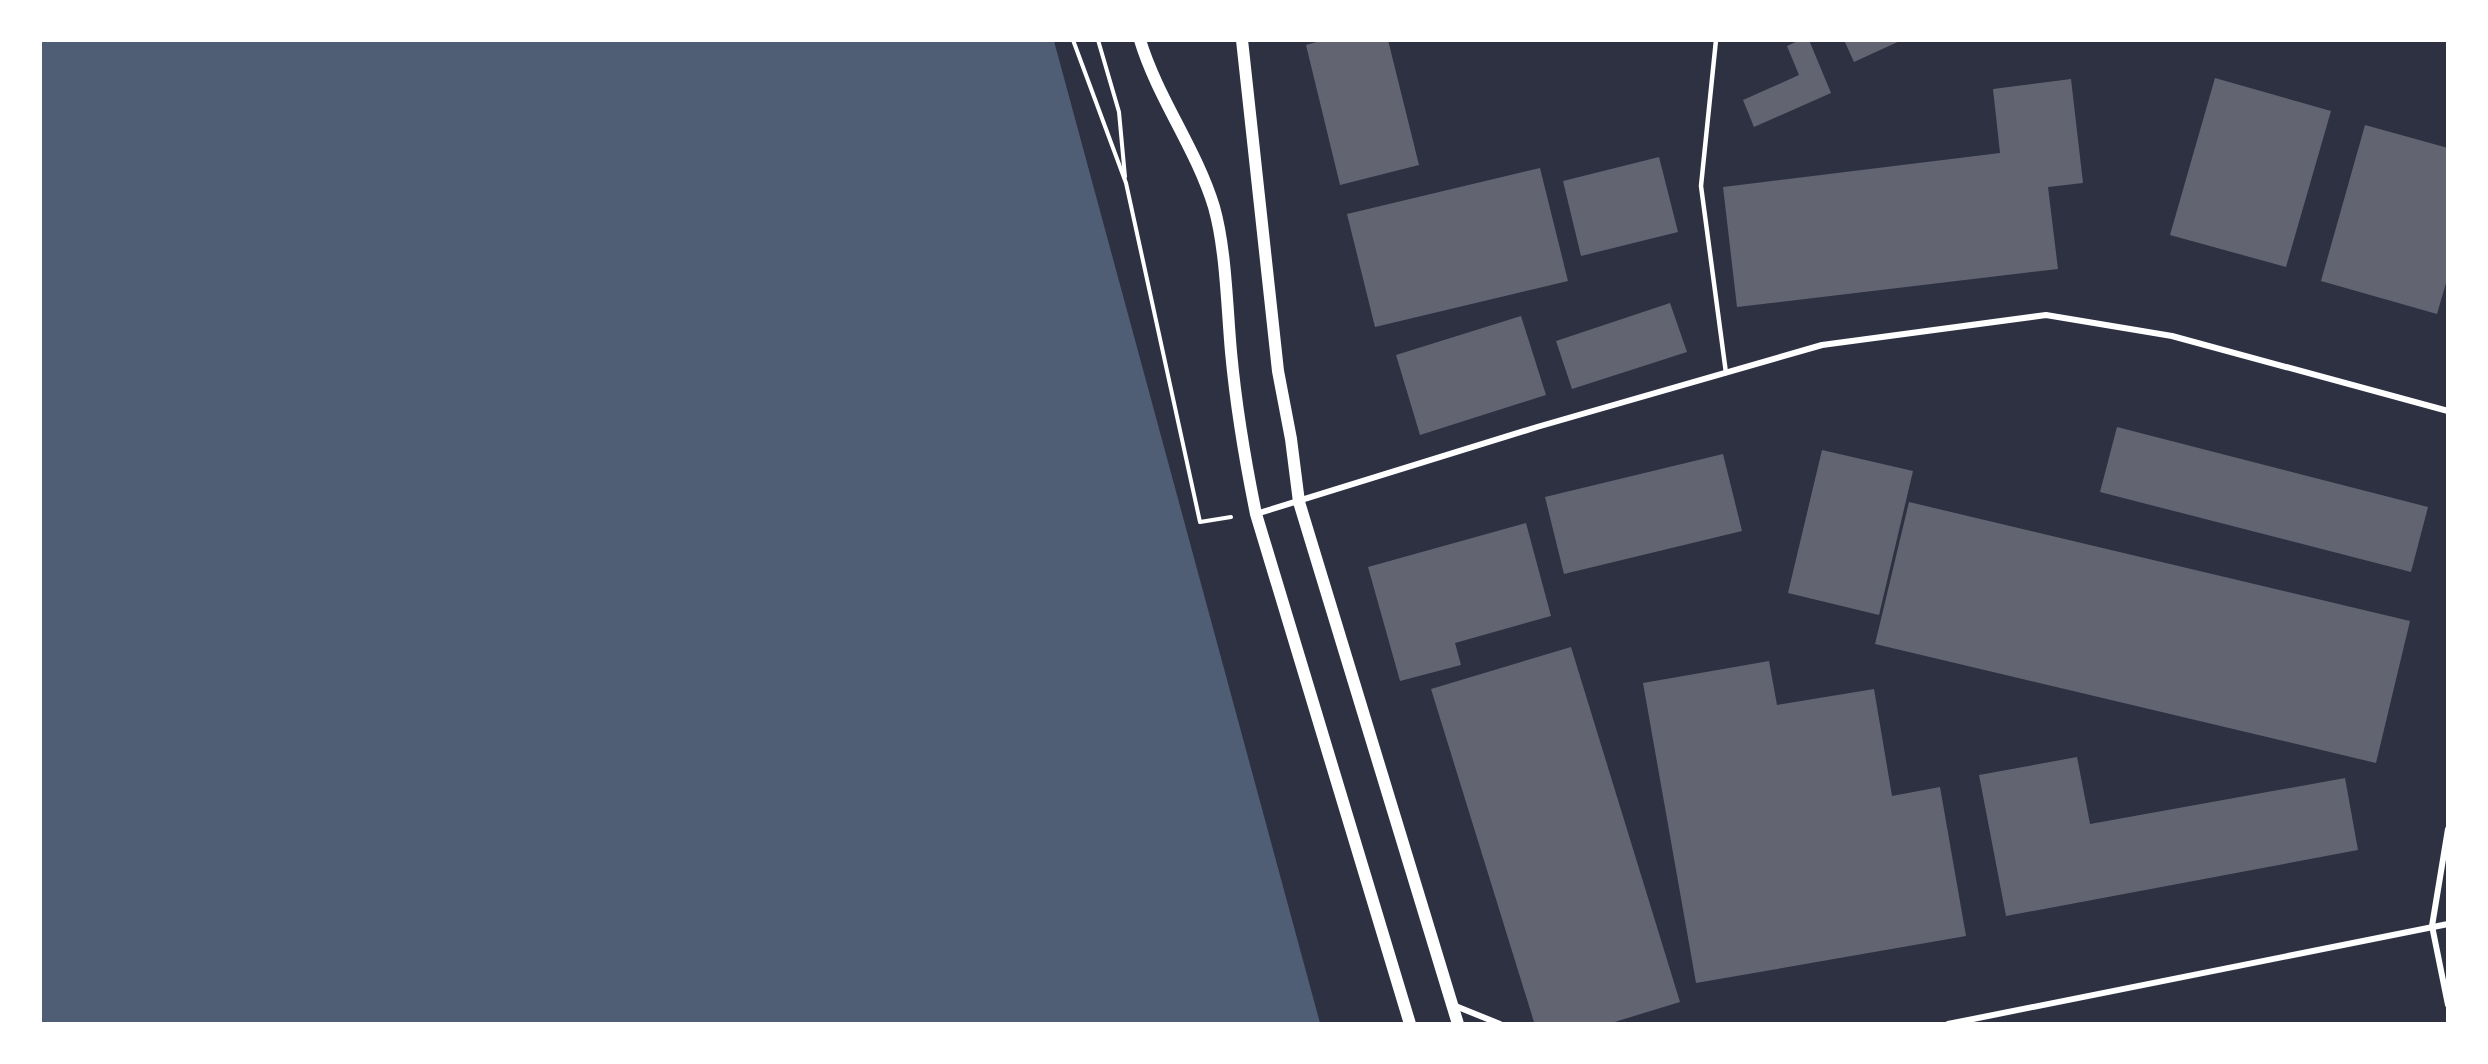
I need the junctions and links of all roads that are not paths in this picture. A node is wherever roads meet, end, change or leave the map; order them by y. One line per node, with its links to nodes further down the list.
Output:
1 (1140, 40): 7 (main road)
2 (1242, 40): 6 (main road)
3 (1716, 40): 4 (lane)
4 (1726, 373): 5 (street); 6 (street)
5 (2448, 411)
6 (1299, 502): 7 (street); 11 (main road)
7 (1256, 514): 13 (main road)
8 (2448, 829): 10 (street)
9 (2448, 924): 10 (street)
10 (2432, 926): 12 (street); 16 (street)
11 (1452, 1005): 14 (main road); 15 (street)
12 (2448, 1005)
13 (1410, 1023)
14 (1458, 1023)
15 (1500, 1023)
16 (1948, 1023)

